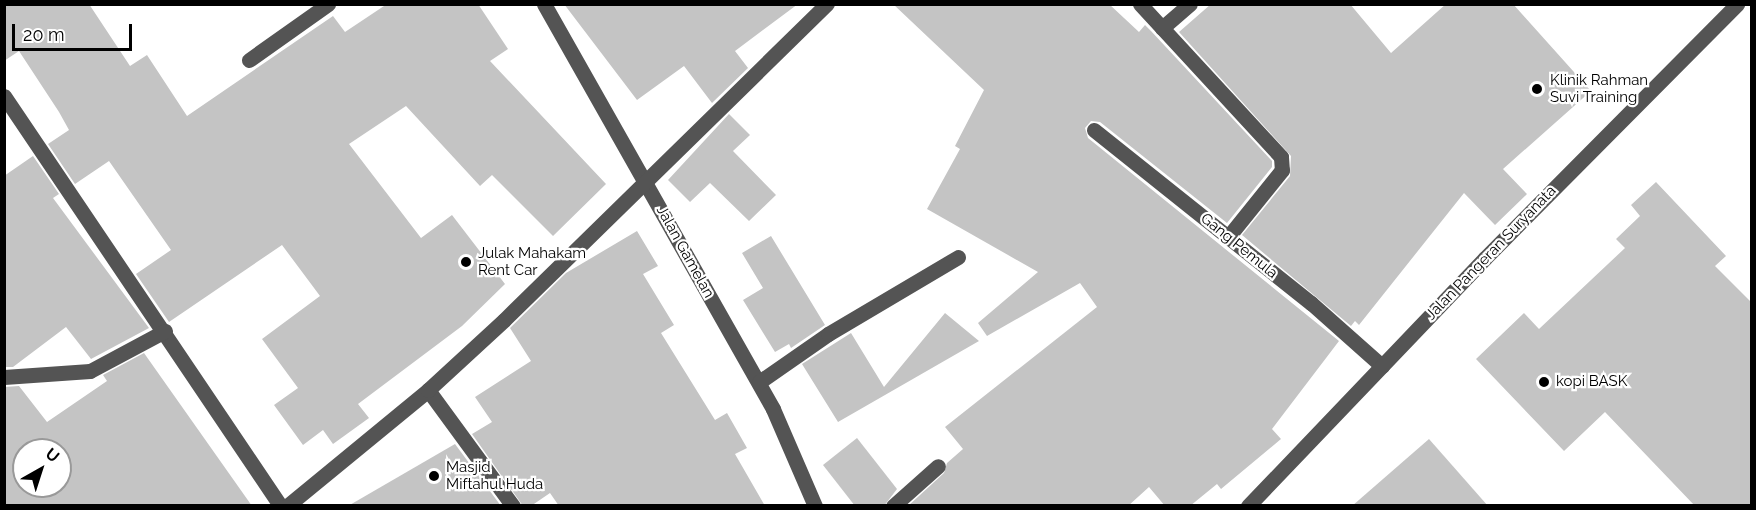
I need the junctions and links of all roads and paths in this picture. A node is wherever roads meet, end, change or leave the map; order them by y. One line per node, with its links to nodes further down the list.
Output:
1 (328, 4): 8 (street)
2 (544, 4): 11 (street, Jalan Gamelan)
3 (827, 4): 11 (street)
4 (1140, 4): 7 (street)
5 (1190, 4): 7 (street)
6 (1737, 4): 15 (street, Jalan Pangeran Suryanata)
7 (1162, 28): 12 (street)
8 (249, 60)
9 (4, 96): 14 (street)
10 (1094, 130): 12 (street, Gang Pemula)
11 (646, 183): 17 (street, Jalan Gamelan); 18 (street)
12 (1228, 237): 15 (street, Gang Pemula)
13 (958, 257): 17 (street)
14 (165, 331): 16 (street); 20 (street)
15 (1382, 366): 25 (street, Jalan Pangeran Suryanata)
16 (4, 377)
17 (759, 382): 23 (street, Jalan Gamelan)
18 (428, 390): 21 (street); 22 (street)
19 (938, 466): 24 (street)
20 (281, 506)
21 (287, 506)
22 (513, 506)
23 (815, 506)
24 (893, 506)
25 (1248, 506)

